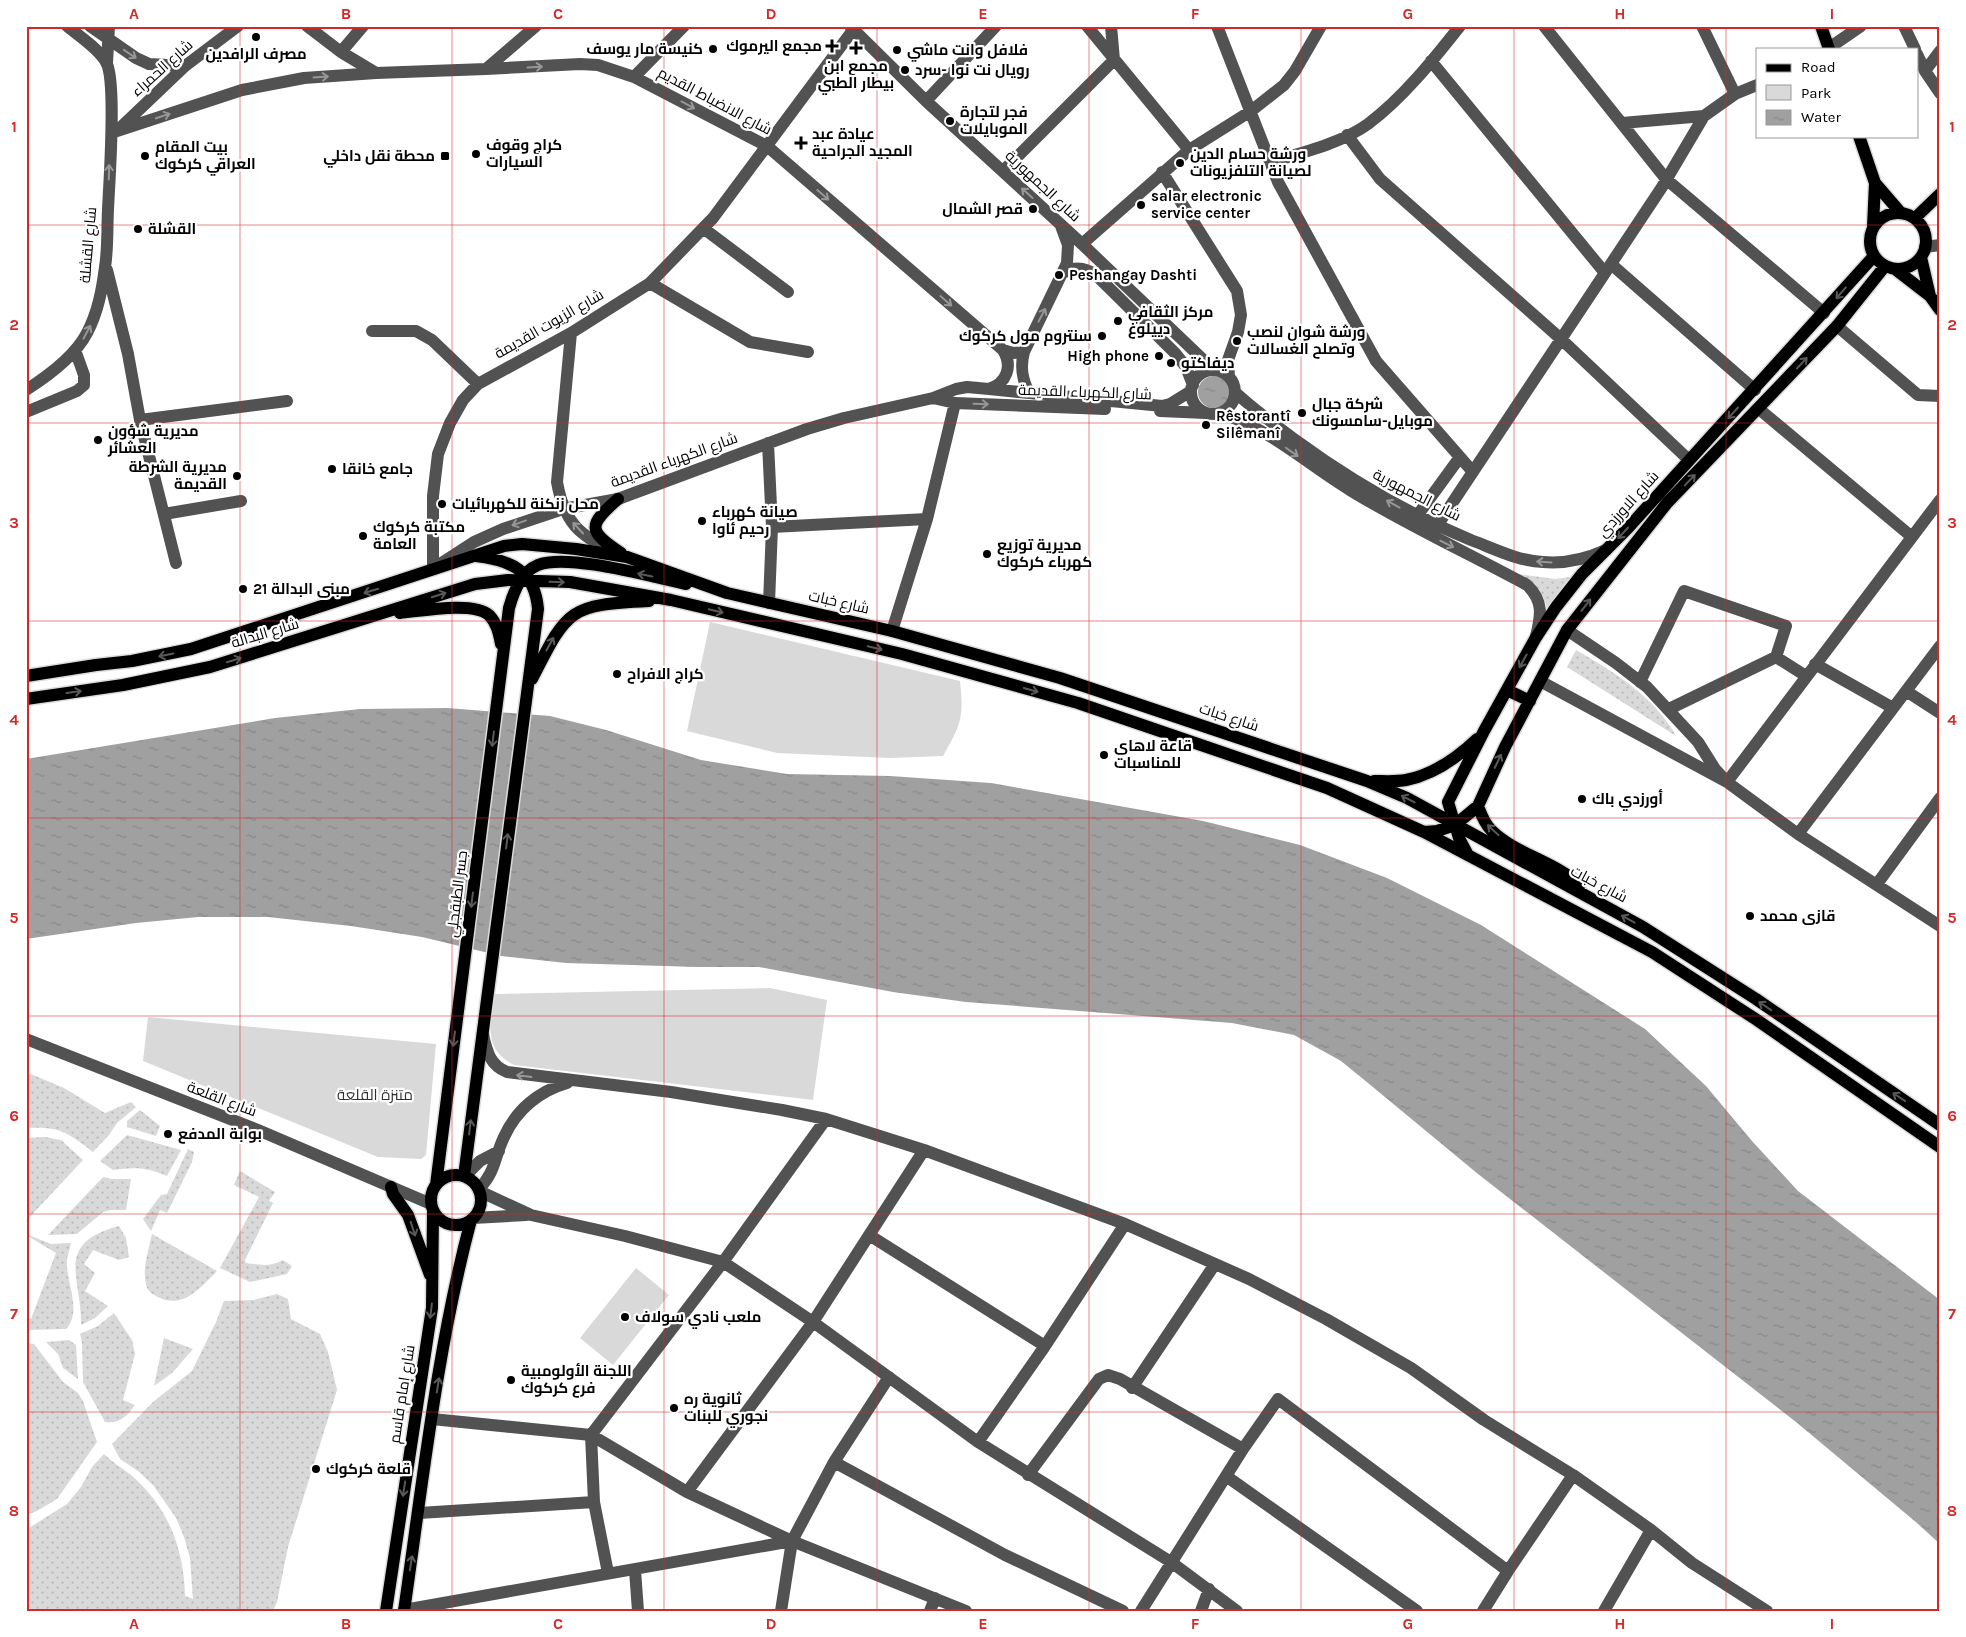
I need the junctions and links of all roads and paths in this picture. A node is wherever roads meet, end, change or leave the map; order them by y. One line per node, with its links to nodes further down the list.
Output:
1 (68, 26): 30 (street)
2 (90, 26): 21 (street)
3 (109, 26): 21 (street, شارع القشلة)
4 (238, 26): 29 (street, شارع الحمراء)
5 (307, 26): 25 (street)
6 (364, 26): 25 (street)
7 (684, 26): 34 (street)
8 (996, 26): 38 (street)
9 (1087, 26): 27 (street)
10 (1111, 26): 27 (street)
11 (1217, 26): 39 (street)
12 (1321, 26): 39 (street)
13 (1460, 26): 28 (street)
14 (1544, 26): 41 (street)
15 (1702, 26): 37 (street)
16 (1821, 26): 22 (main road)
17 (1861, 26): 22 (street)
18 (1904, 26): 23 (street)
19 (533, 27): 31 (street)
20 (853, 28): 38 (street, شارع الجمهورية); 45 (street, شارع الزيوت القديمة)
21 (109, 40): 29 (street, one-way to 29); 30 (street, شارع القشلة)
22 (1829, 48)
23 (1915, 48)
24 (1940, 51): 32 (street)
25 (341, 52): 33 (street)
26 (1918, 56): 32 (street)
27 (1114, 60): 46 (street); 48 (street)
28 (1432, 61): 43 (street); 63 (street)
29 (185, 66): 42 (street, شارع الحمراء)
30 (108, 68): 42 (street, شارع القشلة)
31 (486, 69): 33 (street, شارع الانضباط القديم); 34 (street, شارع الانضباط القديم, one-way to 34)
32 (1925, 71): 36 (street)
33 (376, 73): 42 (street, شارع الانضباط القديم, one-way to 33)
34 (634, 77): 45 (street, شارع الانضباط القديم, one-way to 45)
35 (1756, 85): 37 (street)
36 (1940, 93)
37 (1735, 94): 40 (street)
38 (926, 101): 48 (street, شارع الجمهورية)
39 (1251, 111): 46 (street); 47 (street)
40 (1704, 116): 41 (street); 50 (street)
41 (1622, 123): 50 (street)
42 (114, 134): 62 (street, شارع القشلة, one-way to 42)
43 (1347, 135): 47 (street); 74 (street)
44 (1860, 138): 51 (main road)
45 (766, 146): 57 (street, شارع الزيوت القديمة); 76 (street, شارع الانضباط القديم, one-way to 76)
46 (1189, 150): 49 (street)
47 (1271, 162): 98 (street)
48 (1003, 171): 55 (street, شارع الجمهورية, one-way to 48)
49 (1162, 172): 58 (street); 80 (street)
50 (1666, 179): 63 (street); 70 (street)
51 (1874, 183): 53 (main road); 56 (main road)
52 (1940, 194): 54 (main road)
53 (1900, 212): 54 (main road); 56 (main road)
54 (1915, 218): 60 (main road)
55 (1057, 220): 58 (street, شارع الجمهورية); 65 (street)
56 (1873, 226): 61 (main road)
57 (703, 228): 66 (street, شارع الزيوت القديمة); 67 (street)
58 (1082, 244): 79 (street, شارع الجمهورية)
59 (1940, 245): 60 (street)
60 (1923, 252): 64 (main road); 68 (main road)
61 (1874, 256): 64 (main road); 70 (main road, شارع الاورزدي, one-way to 70)
62 (106, 265): 75 (street, شارع القشلة, one-way to 62); 96 (street)
63 (1608, 268): 74 (street); 85 (street)
64 (1890, 268): 68 (main road); 71 (main road, شارع الاورزدي)
65 (1065, 272): 78 (street, one-way to 65); 82 (street)
66 (650, 283): 73 (street, شارع الزيوت القديمة); 77 (street)
67 (788, 292)
68 (1930, 296): 69 (main road)
69 (1940, 310)
70 (1824, 313): 85 (main road, شارع الاورزدي)
71 (1837, 326): 88 (street); 92 (main road, شارع الاورزدي, one-way to 71)
72 (372, 330): 81 (street)
73 (571, 332): 81 (street, شارع الزيوت القديمة); 104 (street)
74 (1561, 338): 99 (street); 100 (street)
75 (75, 350): 84 (street, شارع القشلة); 93 (street)
76 (1003, 350): 78 (street); 83 (street)
77 (808, 352)
78 (1024, 352): 87 (street)
79 (1214, 370): 80 (street); 82 (street)
80 (1229, 378): 86 (street)
81 (478, 384): 115 (street, شارع الزيوت القديمة)
82 (1192, 388): 87 (street, شارع الكهرباء القديمة); 94 (street)
83 (989, 389): 87 (street, شارع الكهرباء القديمة); 89 (street, شارع الكهرباء القديمة)
84 (26, 390)
85 (1755, 390): 99 (main road, شارع الاورزدي, one-way to 99)
86 (1235, 392): 95 (street); 106 (street, شارع الجمهورية, one-way to 86)
87 (1029, 393)
88 (1940, 396)
89 (933, 398): 91 (street, شارع الكهرباء القديمة); 97 (street, شارع الكهرباء القديمة)
90 (287, 401): 96 (street)
91 (955, 403): 94 (street, شارع الكهرباء القديمة, one-way to 94); 107 (street)
92 (1759, 409): 110 (street); 121 (main road, شارع الاورزدي, one-way to 92)
93 (26, 412)
94 (1206, 413): 95 (street)
95 (1219, 413): 123 (street, شارع الجمهورية, one-way to 123)
96 (140, 420): 105 (street)
97 (768, 443): 101 (street, شارع الكهرباء القديمة); 109 (street)
98 (1460, 457): 100 (street); 106 (street)
99 (1689, 460): 111 (main road, شارع الاورزدي, one-way to 111)
100 (1473, 472): 108 (street)
101 (618, 499): 104 (street, شارع الكهرباء القديمة); 113 (main road)
102 (1940, 500): 110 (street)
103 (241, 501): 105 (street)
104 (563, 509): 113 (street, one-way to 104); 115 (street, شارع الكهرباء القديمة, one-way to 115)
105 (164, 514): 114 (street)
106 (1417, 516): 108 (street, شارع الجمهورية)
107 (927, 519): 109 (street); 122 (street)
108 (1437, 526): 111 (street, شارع الجمهورية, one-way to 108)
109 (772, 528): 119 (street)
110 (1912, 537): 127 (street)
111 (1608, 549): 123 (main road, شارع الاورزدي)
112 (476, 556): 113 (main road, شارع خبات); 115 (main road, شارع خبات); 116 (main road)
113 (627, 557): 117 (main road, شارع خبات)
114 (176, 563)
115 (433, 569): 128 (main road, شارع البدالة, one-way to 128)
116 (521, 579): 117 (main road, one-way to 116); 118 (main road, one-way to 118); 120 (main road, شارع البدالة, one-way to 116); 125 (main road, جسر الطبقجلي); 133 (main road)
117 (727, 593): 119 (main road, شارع خبات)
118 (671, 600): 133 (main road, one-way to 118); 147 (main road, one-way to 147)
119 (769, 602): 122 (main road, شارع خبات)
120 (378, 615): 125 (main road); 135 (main road, شارع البدالة, one-way to 120)
121 (1567, 630): 130 (main road, شارع الاورزدي); 131 (street)
122 (892, 631): 141 (main road, شارع خبات)
123 (1535, 639): 132 (main road, شارع الاورزدي, one-way to 132)
124 (1940, 646): 134 (street)
125 (503, 653): 163 (main road, جسر الطبقجلي, one-way to 163)
126 (1776, 658): 129 (street); 131 (street); 138 (street)
127 (1815, 664): 129 (street); 137 (street)
128 (26, 676)
129 (1806, 676): 142 (street)
130 (1540, 681): 136 (main road, شارع الاورزدي); 142 (street)
131 (1640, 682): 138 (street)
132 (1507, 690): 136 (main road); 140 (main road, شارع الاورزدي)
133 (527, 691): 154 (main road, one-way to 133)
134 (1906, 691): 137 (street); 139 (street)
135 (26, 699)
136 (1530, 700): 144 (main road, شارع الاورزدي, one-way to 136)
137 (1893, 708): 148 (street)
138 (1669, 709): 142 (street)
139 (1940, 713)
140 (1484, 731): 141 (main road); 146 (main road, شارع الاورزدي)
141 (1367, 781): 145 (main road, شارع خبات, one-way to 141)
142 (1727, 782): 148 (street)
143 (1940, 798): 151 (street)
144 (1478, 806): 146 (main road); 152 (main road, one-way to 144)
145 (1436, 814): 146 (main road, شارع خبات); 147 (main road)
146 (1455, 825): 147 (main road); 149 (main road, شارع خبات); 150 (main road)
147 (1428, 832): 150 (main road)
148 (1798, 834): 151 (street)
149 (1475, 836): 150 (main road); 152 (main road, شارع خبات)
150 (1465, 850): 159 (main road)
151 (1876, 884): 153 (street)
152 (1589, 897): 158 (main road, شارع خبات, one-way to 152)
153 (1940, 926)
154 (483, 1032): 156 (street, one-way to 154); 162 (main road, one-way to 154)
155 (26, 1040): 164 (street, شارع القلعة)
156 (572, 1081): 157 (street); 161 (street)
157 (826, 1119): 160 (street); 171 (street)
158 (1940, 1124)
159 (1940, 1147)
160 (924, 1150): 169 (street); 170 (street)
161 (499, 1151): 162 (street); 165 (street)
162 (465, 1176): 163 (main road); 165 (main road)
163 (436, 1185): 166 (main road)
164 (390, 1187): 166 (street, شارع القلعة); 173 (main road, one-way to 173)
165 (479, 1190): 167 (street); 168 (main road)
166 (432, 1207): 168 (main road); 173 (main road, شارع إمام قاسم)
167 (531, 1215): 168 (street); 171 (street)
168 (472, 1219): 178 (main road, one-way to 168)
169 (1125, 1224): 172 (street); 175 (street)
170 (869, 1235): 174 (street); 175 (street)
171 (723, 1262): 174 (street); 179 (street)
172 (1215, 1264): 177 (street); 184 (street)
173 (433, 1282): 197 (main road, شارع إمام قاسم, one-way to 197)
174 (813, 1322): 176 (street); 186 (street)
175 (1045, 1346): 180 (street)
176 (889, 1377): 180 (street); 182 (street)
177 (1132, 1388): 181 (street); 183 (street)
178 (432, 1419): 179 (street); 188 (main road)
179 (590, 1435): 186 (street); 187 (street)
180 (978, 1442): 183 (street)
181 (1243, 1449): 185 (street); 193 (street)
182 (834, 1462): 190 (street); 203 (street)
183 (1028, 1475): 191 (street)
184 (1573, 1475): 189 (street); 193 (street)
185 (1226, 1476): 191 (street); 207 (street)
186 (686, 1492): 190 (street)
187 (594, 1502): 188 (street); 194 (street)
188 (419, 1513): 198 (main road, one-way to 188)
189 (1651, 1530): 209 (street); 210 (street)
190 (792, 1541): 192 (street); 196 (street); 200 (street)
191 (1171, 1562): 195 (street); 204 (street)
192 (635, 1570): 194 (street); 199 (street)
193 (1508, 1571): 208 (street)
194 (608, 1574): 198 (street)
195 (1209, 1589): 205 (street); 206 (street)
196 (935, 1598): 201 (street); 202 (street)
197 (386, 1611)
198 (404, 1611)
199 (638, 1611)
200 (781, 1611)
201 (930, 1611)
202 (966, 1611)
203 (1123, 1611)
204 (1141, 1611)
205 (1201, 1611)
206 (1237, 1611)
207 (1417, 1611)
208 (1483, 1611)
209 (1604, 1611)
210 (1767, 1611)

